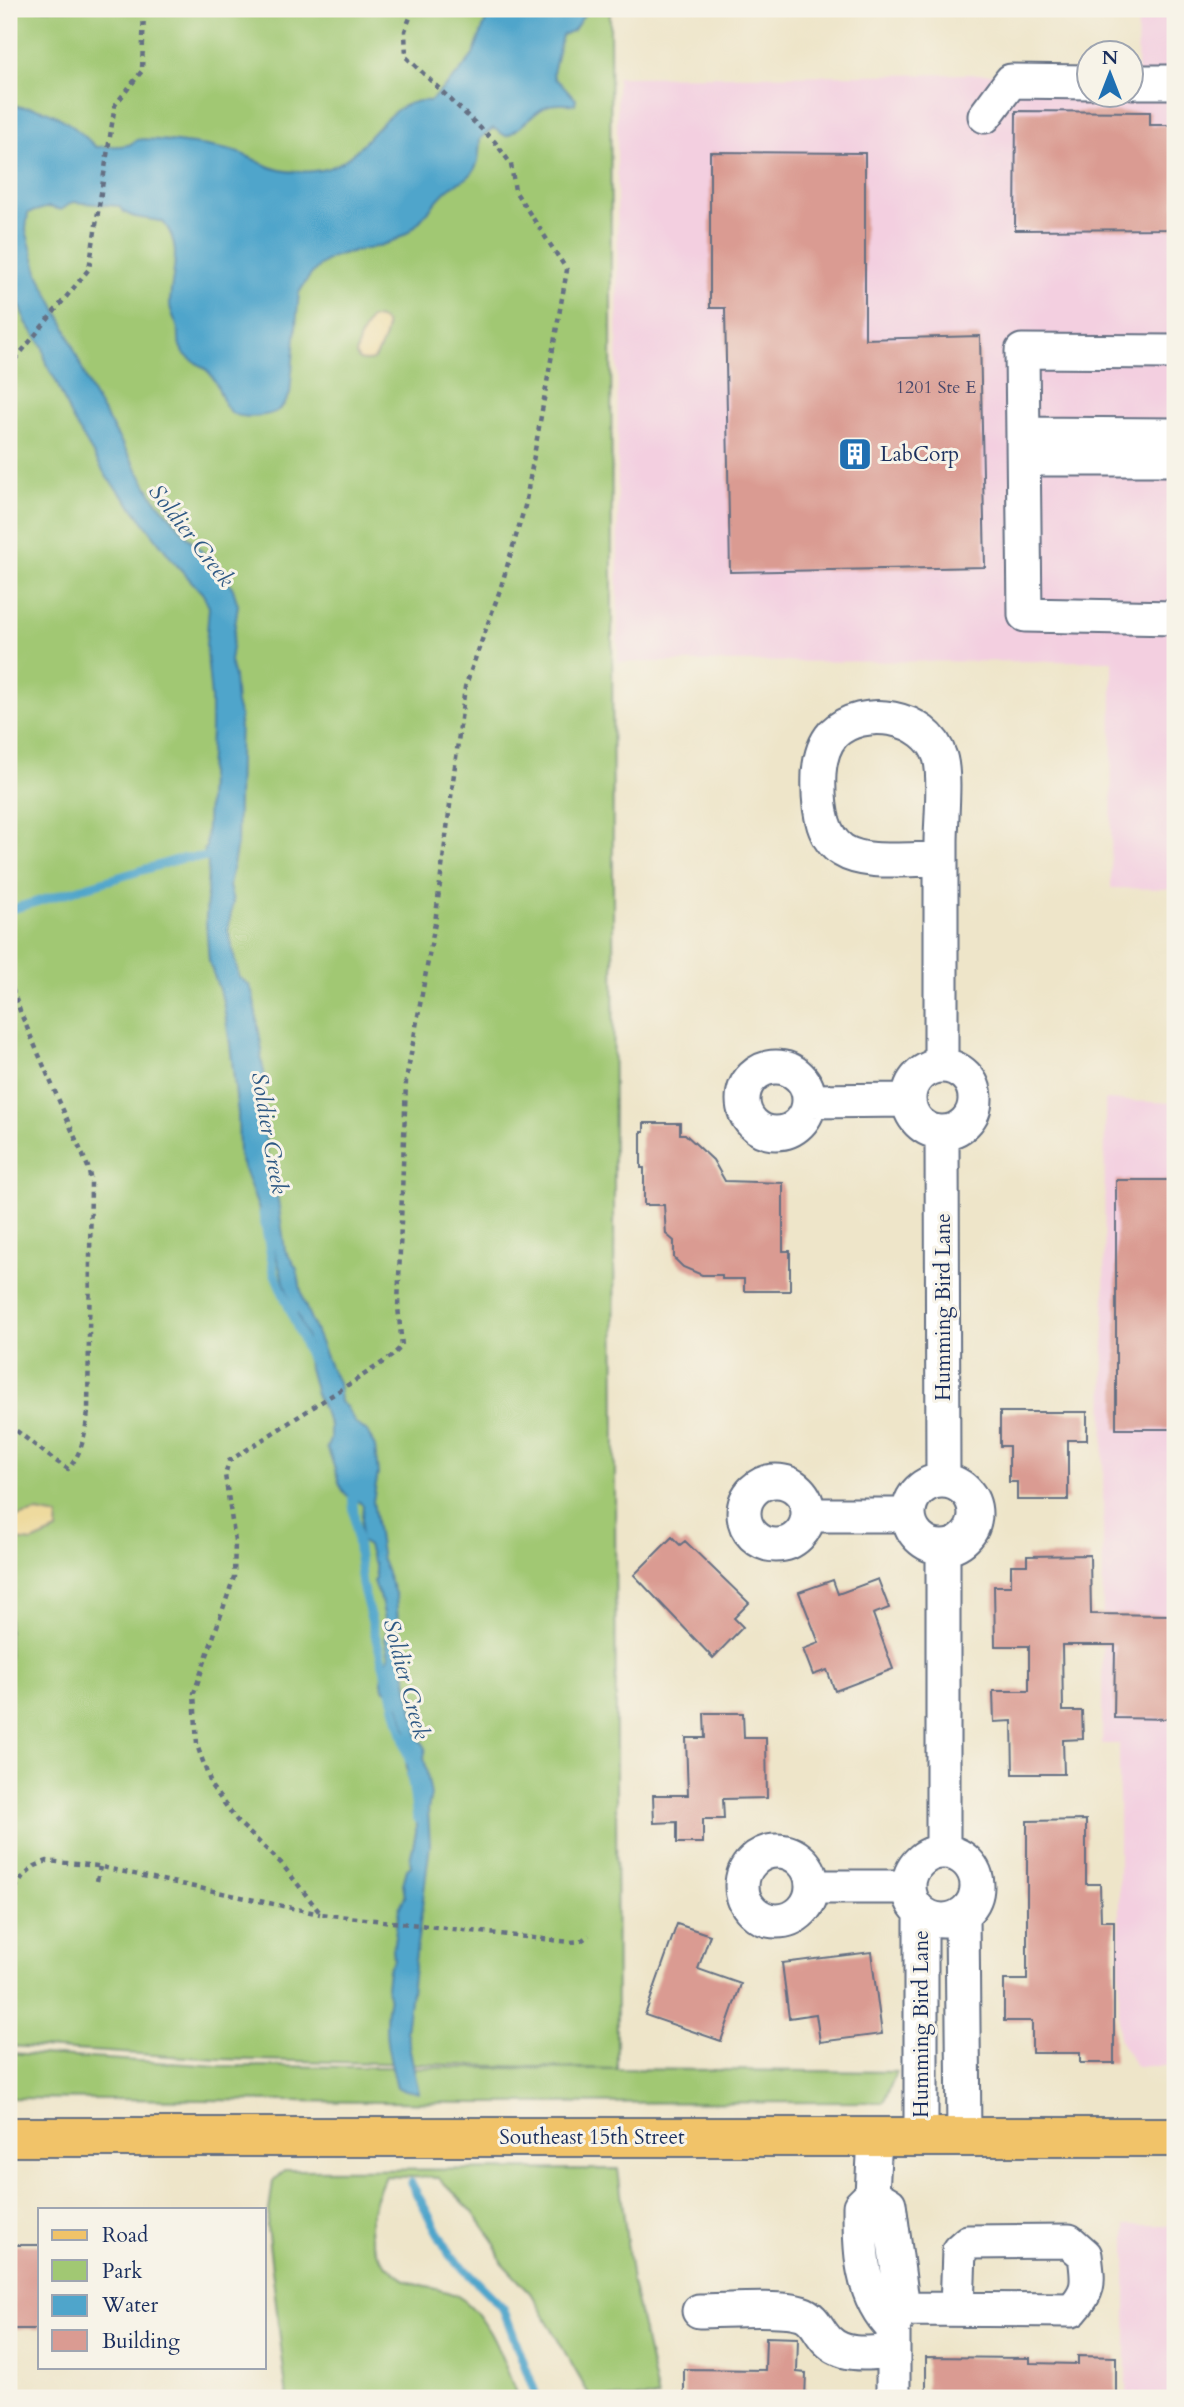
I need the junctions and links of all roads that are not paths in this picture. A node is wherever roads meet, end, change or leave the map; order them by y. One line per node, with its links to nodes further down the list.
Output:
1 (1076, 82): 4 (street)
2 (1146, 82): 3 (street)
3 (1175, 82)
4 (985, 116)
5 (1175, 352): 7 (street)
6 (1175, 435): 7 (street)
7 (1023, 446): 8 (street); 9 (street)
8 (1175, 459)
9 (1175, 618)
10 (942, 859): 10 (street); 11 (street)
11 (941, 1066): 12 (street); 14 (street)
12 (909, 1100): 13 (street); 14 (street)
13 (809, 1101)
14 (942, 1133): 15 (street, Humming Bird Lane)
15 (943, 1481): 17 (street); 18 (street)
16 (808, 1515): 17 (street)
17 (909, 1515): 18 (street)
18 (943, 1548): 19 (street)
19 (943, 1852): 21 (street); 22 (street)
20 (812, 1888): 21 (street)
21 (915, 1900): 22 (street); 24 (street, Humming Bird Lane)
22 (962, 1914): 23 (street, Humming Bird Lane)
23 (963, 2029): 24 (street); 28 (street, Humming Bird Lane)
24 (921, 2030): 27 (street, Humming Bird Lane)
25 (9, 2137): 26 (main road, Southeast 15th Street)
26 (875, 2137): 27 (main road, Southeast 15th Street); 32 (street)
27 (921, 2137): 28 (main road, Southeast 15th Street)
28 (964, 2137): 29 (main road, Southeast 15th Street)
29 (1175, 2137)
30 (957, 2309): 32 (street)
31 (699, 2311): 32 (street)
32 (897, 2329): 33 (street)
33 (893, 2398)

